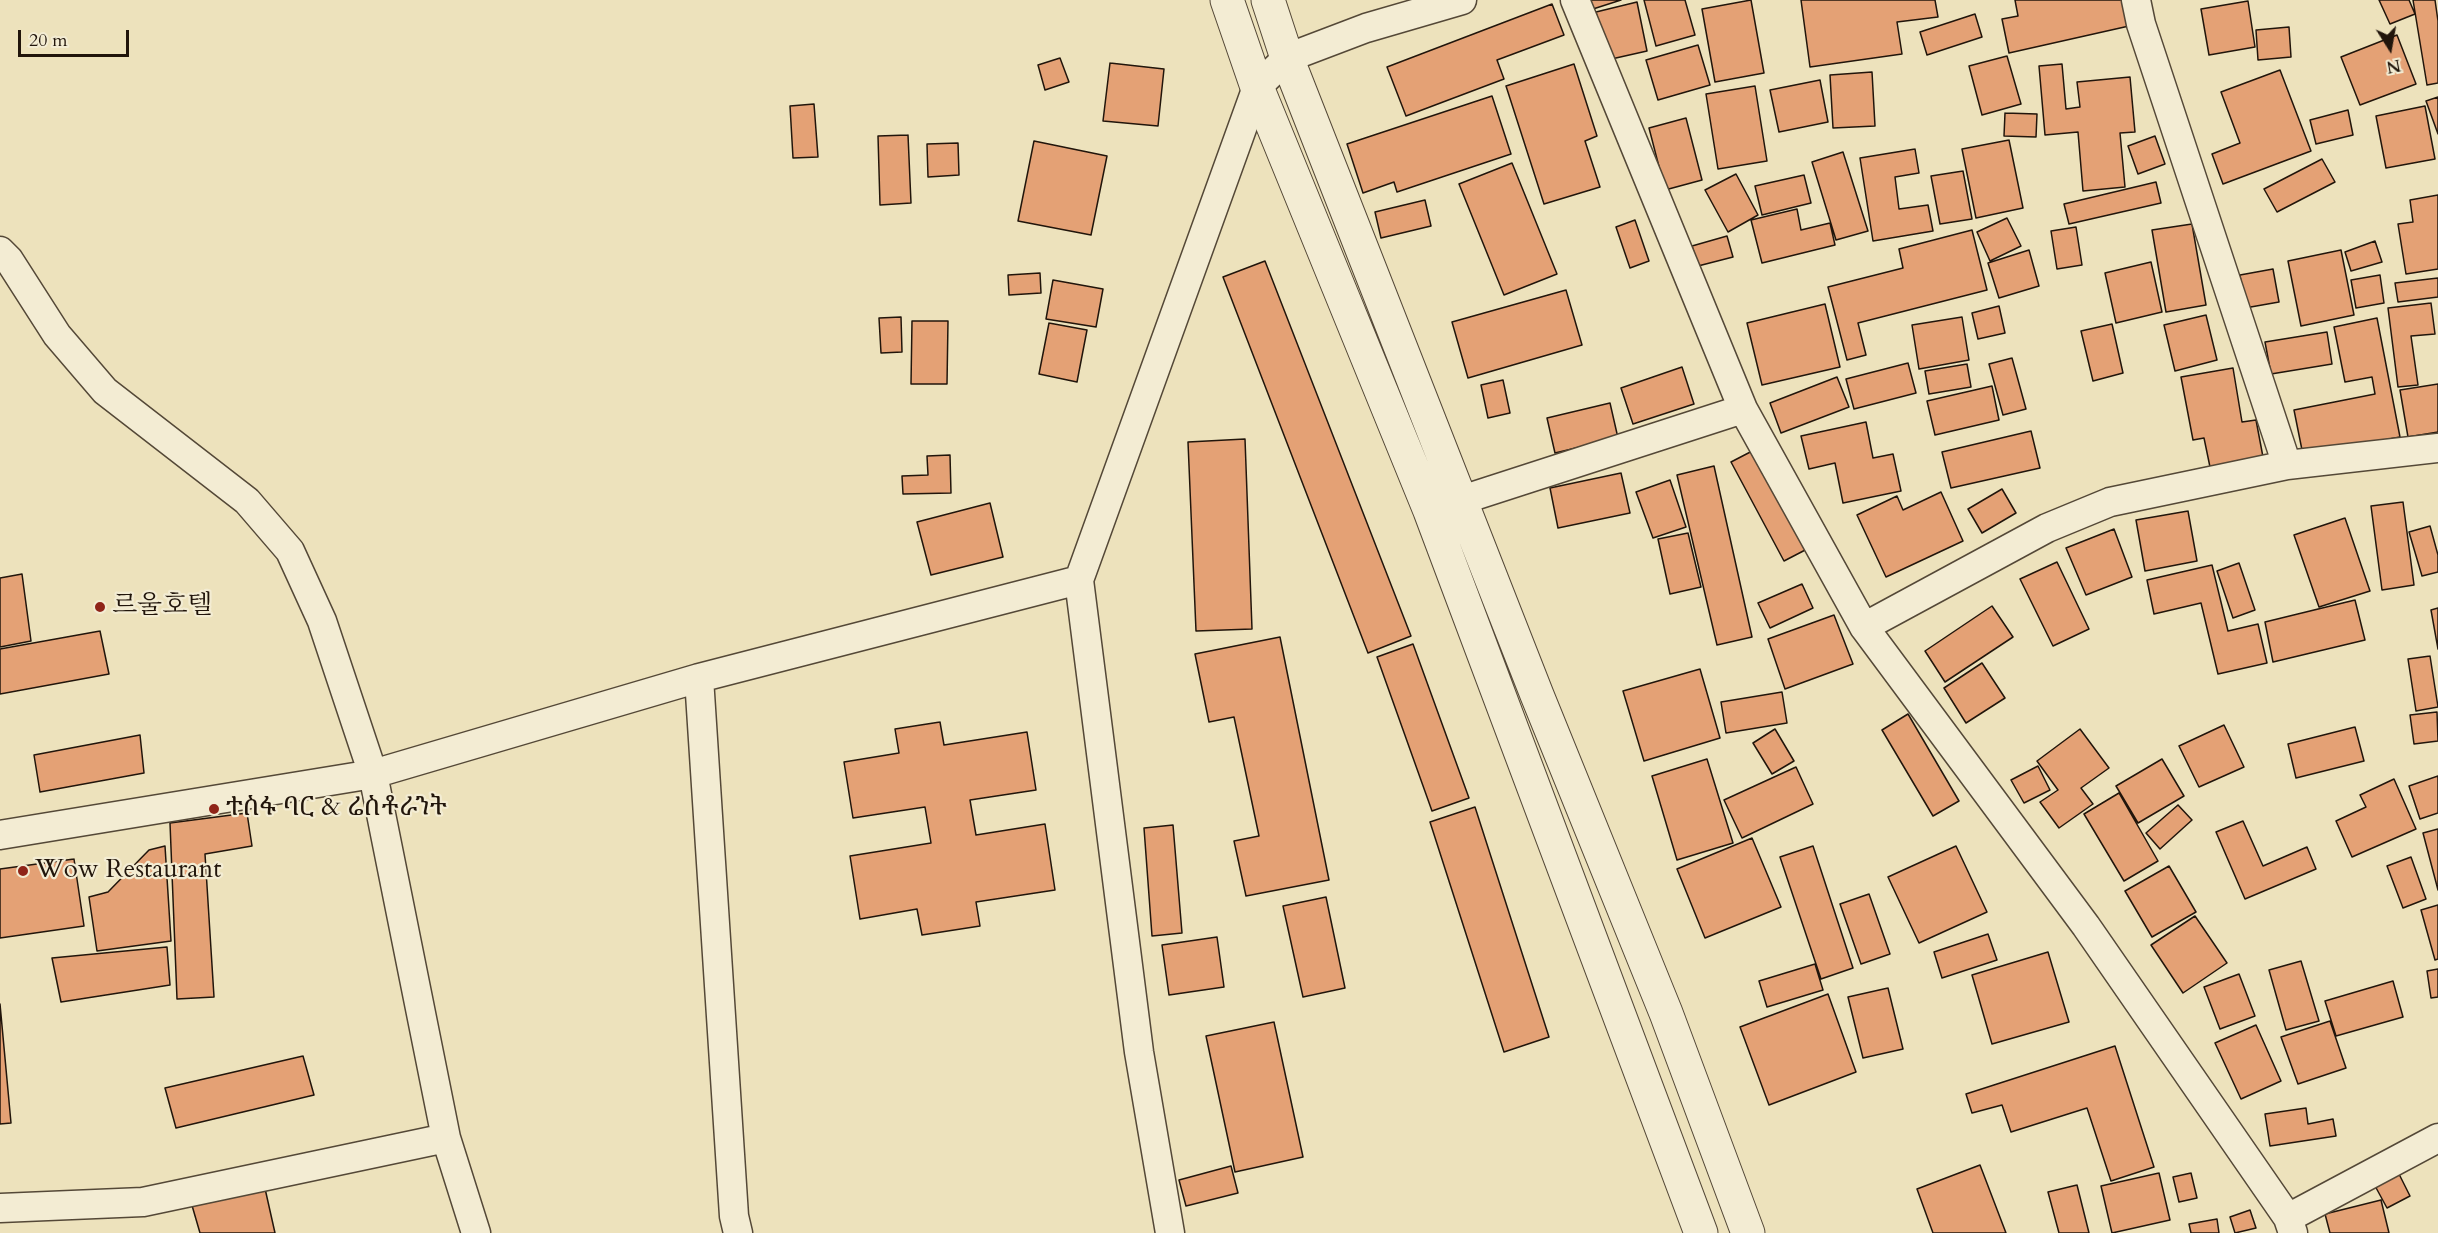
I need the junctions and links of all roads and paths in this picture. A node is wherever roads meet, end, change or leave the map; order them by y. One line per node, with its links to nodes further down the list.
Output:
1 (1227, 0): 7 (street)
2 (1268, 0): 6 (street)
3 (1462, 0): 6 (street)
4 (1575, 0): 9 (street)
5 (2136, 0): 11 (street)
6 (1287, 58): 7 (street); 12 (street)
7 (1257, 87): 13 (street); 14 (street)
8 (0, 251): 17 (street)
9 (1743, 409): 12 (street); 15 (street)
10 (2438, 448): 11 (street)
11 (2288, 465): 15 (street)
12 (1461, 499): 13 (street); 27 (street)
13 (1430, 511): 26 (street)
14 (1079, 580): 16 (street); 25 (street)
15 (1864, 627): 22 (street)
16 (699, 678): 17 (street); 24 (street)
17 (373, 774): 18 (street); 19 (street)
18 (0, 835)
19 (446, 1138): 21 (street); 23 (street)
20 (2438, 1138): 22 (street)
21 (0, 1208)
22 (2291, 1225)
23 (476, 1233)
24 (738, 1233)
25 (1170, 1233)
26 (1701, 1233)
27 (1748, 1233)

